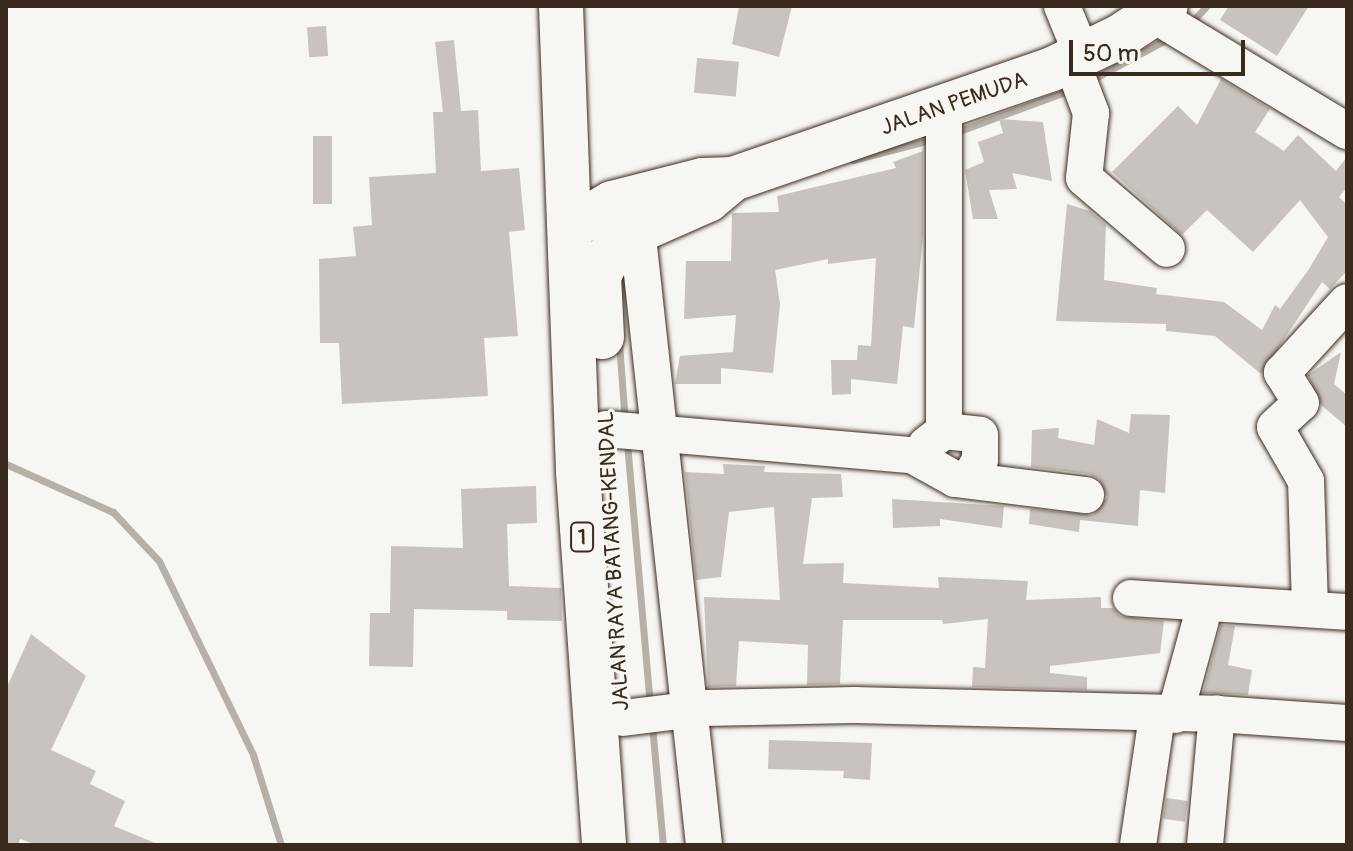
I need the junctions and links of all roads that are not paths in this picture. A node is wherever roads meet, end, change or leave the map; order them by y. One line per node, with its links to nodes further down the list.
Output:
1 (561, 6): 8 (highway, 1)
2 (1062, 6): 4 (street)
3 (1172, 20): 4 (highway, JALAN PEMUDA / 1); 6 (street)
4 (1076, 63): 5 (highway, JALAN PEMUDA / 1); 10 (street)
5 (944, 130): 7 (highway, JALAN PEMUDA / 1); 14 (street)
6 (1347, 131)
7 (733, 179): 8 (highway, JALAN PEMUDA / 1); 9 (highway, JALAN PEMUDA / 1)
8 (570, 228): 26 (highway, JALAN RAYA BATANG-KENDAL / 1)
9 (637, 228): 11 (highway, JALAN PEMUDA / 1); 13 (street)
10 (1167, 249)
11 (599, 276): 13 (highway, JALAN RAYA BATANG-KENDAL / 1)
12 (1347, 302): 19 (street)
13 (632, 431): 15 (street); 22 (highway, JALAN RAYA BATANG-KENDAL / 1); 22 (street)
14 (944, 431): 15 (street); 16 (street)
15 (912, 455): 16 (street)
16 (969, 479): 17 (street)
17 (1086, 495)
18 (1131, 598): 19 (street)
19 (1310, 607): 20 (street)
20 (1347, 612)
21 (1201, 620): 24 (street)
22 (652, 714): 24 (street); 27 (highway, JALAN RAYA BATANG-KENDAL / 1); 28 (street)
23 (1217, 714): 24 (street); 25 (street); 30 (street)
24 (1166, 716): 29 (street)
25 (1347, 723)
26 (604, 845)
27 (631, 845)
28 (704, 845)
29 (1138, 845)
30 (1205, 845)

